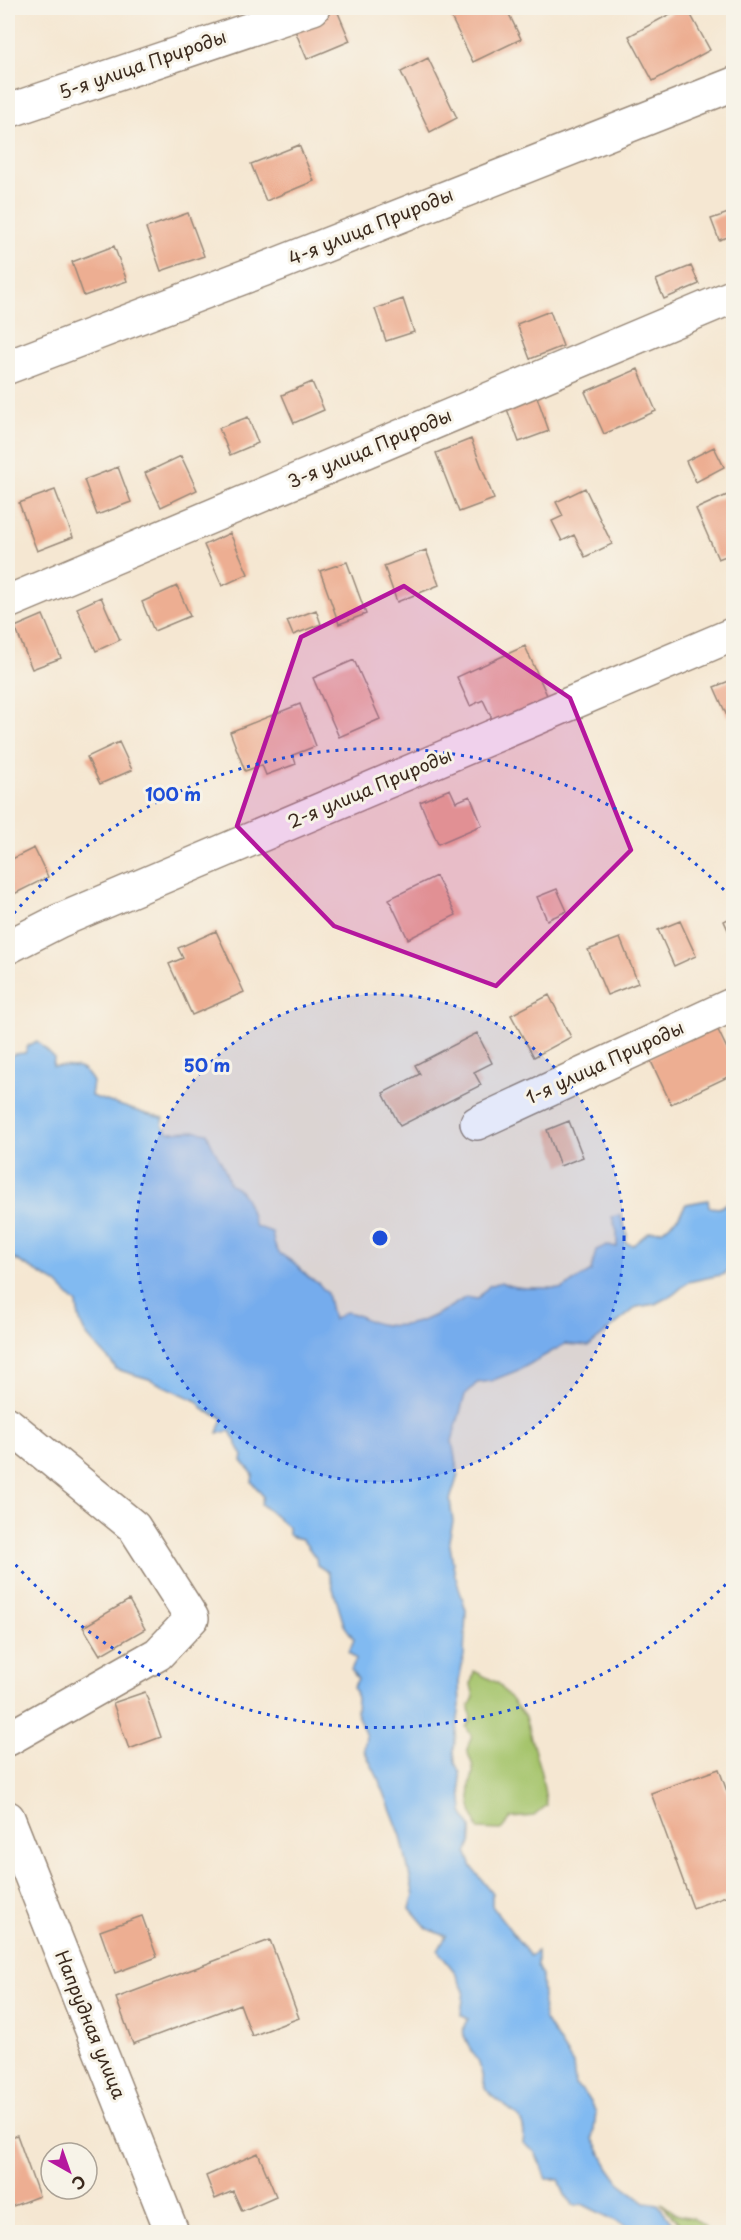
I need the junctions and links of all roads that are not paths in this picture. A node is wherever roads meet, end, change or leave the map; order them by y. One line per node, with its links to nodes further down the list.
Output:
1 (314, 8): 3 (street, 5-я улица Природы)
2 (734, 84): 5 (street, 4-я улица Природы)
3 (8, 111)
4 (734, 296): 6 (street, 3-я улица Природы)
5 (8, 367)
6 (8, 602)
7 (734, 634): 8 (street, 2-я улица Природы)
8 (8, 947)
9 (734, 1004): 10 (street, 1-я улица Природы)
10 (477, 1123)
11 (8, 1424): 12 (street)
12 (8, 1739)
13 (8, 1818): 14 (street, Напрудная улица)
14 (172, 2232)

